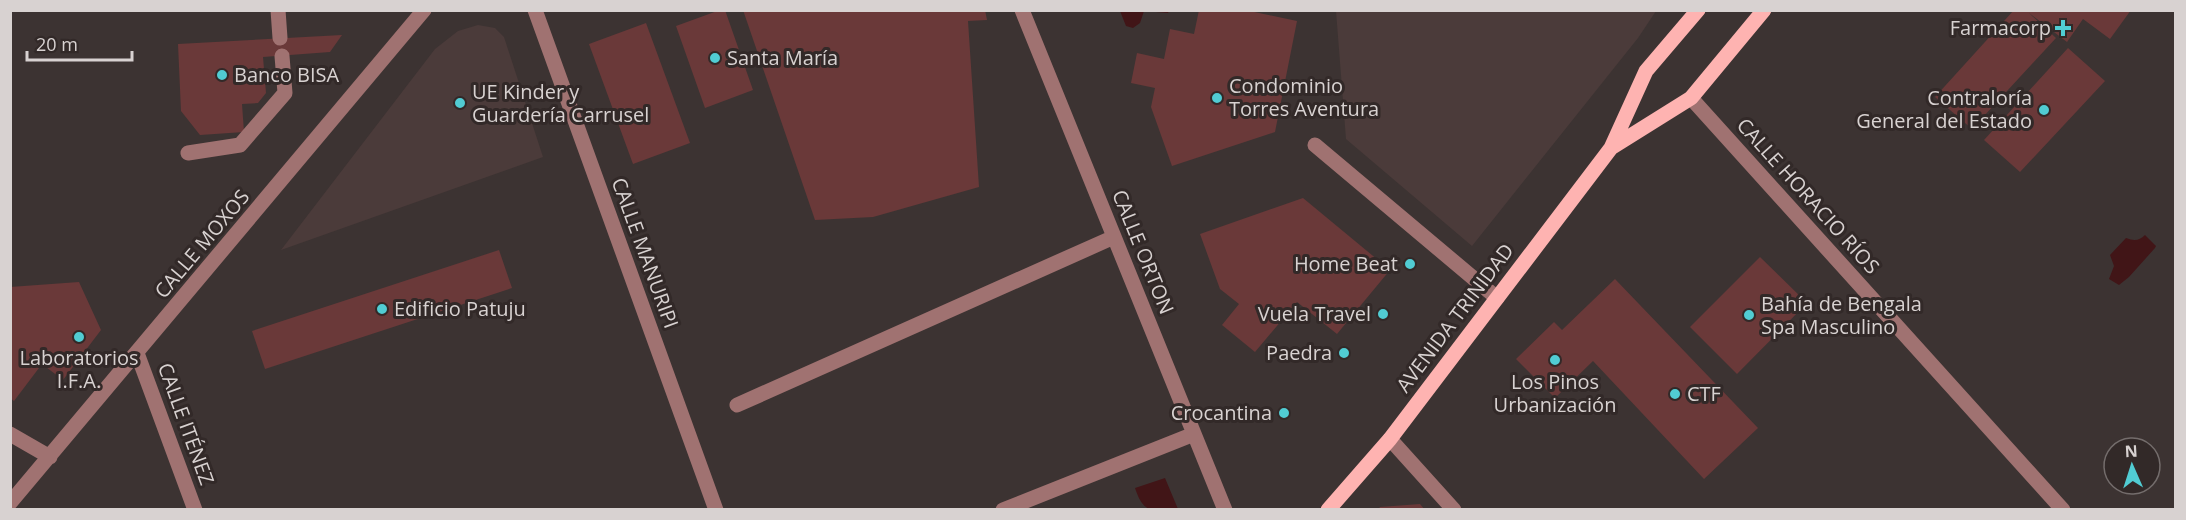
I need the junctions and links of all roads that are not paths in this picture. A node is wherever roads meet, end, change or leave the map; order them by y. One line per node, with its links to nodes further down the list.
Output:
1 (278, 10): 7 (street)
2 (424, 10): 15 (street, CALLE MOXOS)
3 (535, 10): 23 (street, CALLE MANURIPI)
4 (1022, 10): 13 (street, CALLE ORTON)
5 (1698, 10): 11 (main road, AVENIDA TRINIDAD)
6 (1764, 10): 9 (main road, AVENIDA TRINIDAD)
7 (280, 38)
8 (282, 56): 12 (street)
9 (1691, 98): 11 (main road, AVENIDA TRINIDAD); 28 (street, CALLE HORACIO RÍOS)
10 (1315, 145): 14 (street)
11 (1611, 148): 14 (main road, AVENIDA TRINIDAD)
12 (188, 153)
13 (1114, 237): 16 (street); 18 (street, CALLE ORTON)
14 (1497, 298): 19 (main road, AVENIDA TRINIDAD)
15 (137, 354): 20 (street, CALLE MOXOS); 22 (street, CALLE ITÉNEZ)
16 (737, 405)
17 (10, 434): 20 (street)
18 (1194, 434): 24 (street); 25 (street, CALLE ORTON)
19 (1390, 439): 26 (main road, AVENIDA TRINIDAD); 27 (street)
20 (50, 457): 21 (street, CALLE MOXOS)
21 (10, 503)
22 (195, 510)
23 (716, 510)
24 (1003, 510)
25 (1225, 510)
26 (1328, 510)
27 (1454, 510)
28 (2063, 510)

